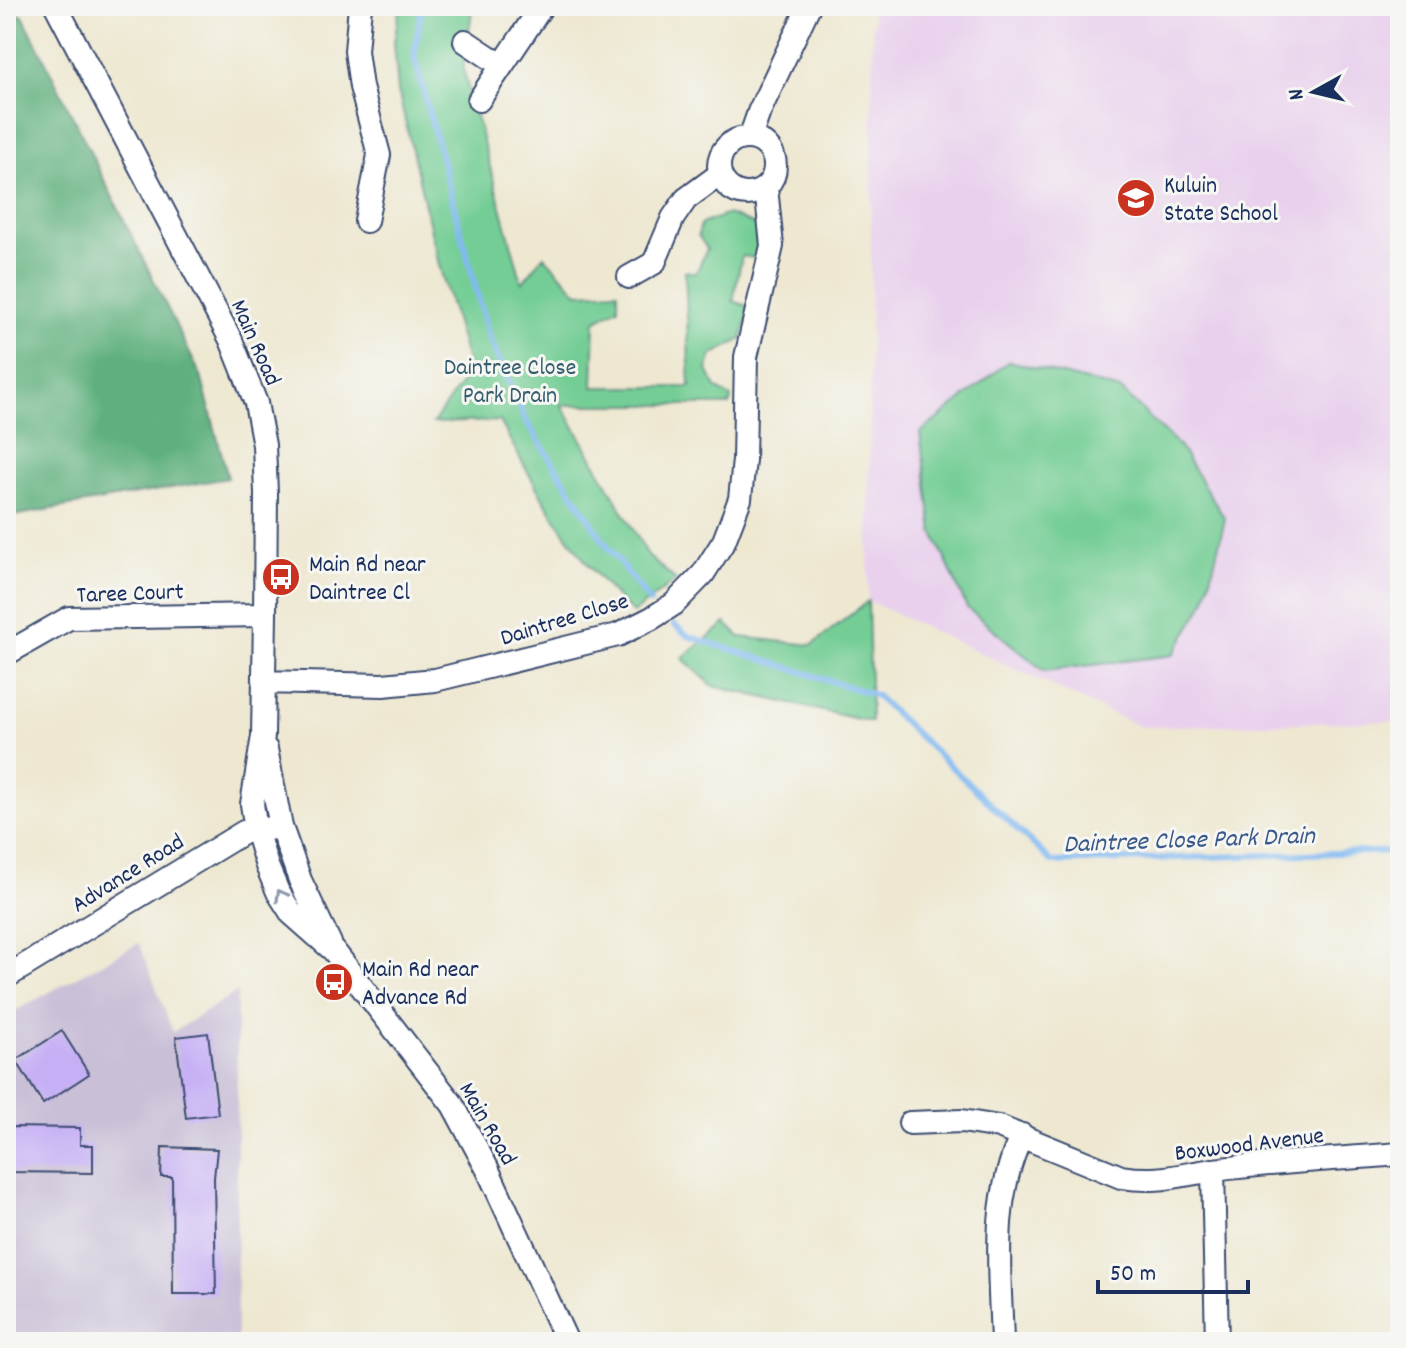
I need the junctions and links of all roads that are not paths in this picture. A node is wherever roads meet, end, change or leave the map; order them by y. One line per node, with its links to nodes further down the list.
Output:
1 (56, 6): 13 (street, Main Road)
2 (360, 6): 11 (street)
3 (542, 6): 6 (street)
4 (809, 6): 8 (street)
5 (465, 41): 6 (street)
6 (501, 65): 7 (street)
7 (479, 100)
8 (750, 138): 9 (street); 10 (street)
9 (720, 174): 10 (street); 12 (street)
10 (766, 187): 15 (street, Daintree Close)
11 (366, 221)
12 (629, 277)
13 (265, 615): 14 (street, Taree Court); 15 (street, Main Road)
14 (6, 654)
15 (264, 682): 16 (street, Main Road)
16 (263, 736): 17 (street, Main Road); 18 (street, Main Road)
17 (281, 827): 18 (street, Advance Road); 19 (street, Main Road)
18 (256, 830): 19 (street, Main Road, one-way to 18); 20 (street, Advance Road)
19 (334, 951): 25 (street, Main Road)
20 (6, 977)
21 (910, 1123): 22 (street, Boxwood Avenue)
22 (1022, 1135): 24 (street, Boxwood Avenue); 26 (street)
23 (1400, 1154): 24 (street, Boxwood Avenue)
24 (1213, 1170): 27 (street)
25 (567, 1342)
26 (1002, 1342)
27 (1217, 1342)

